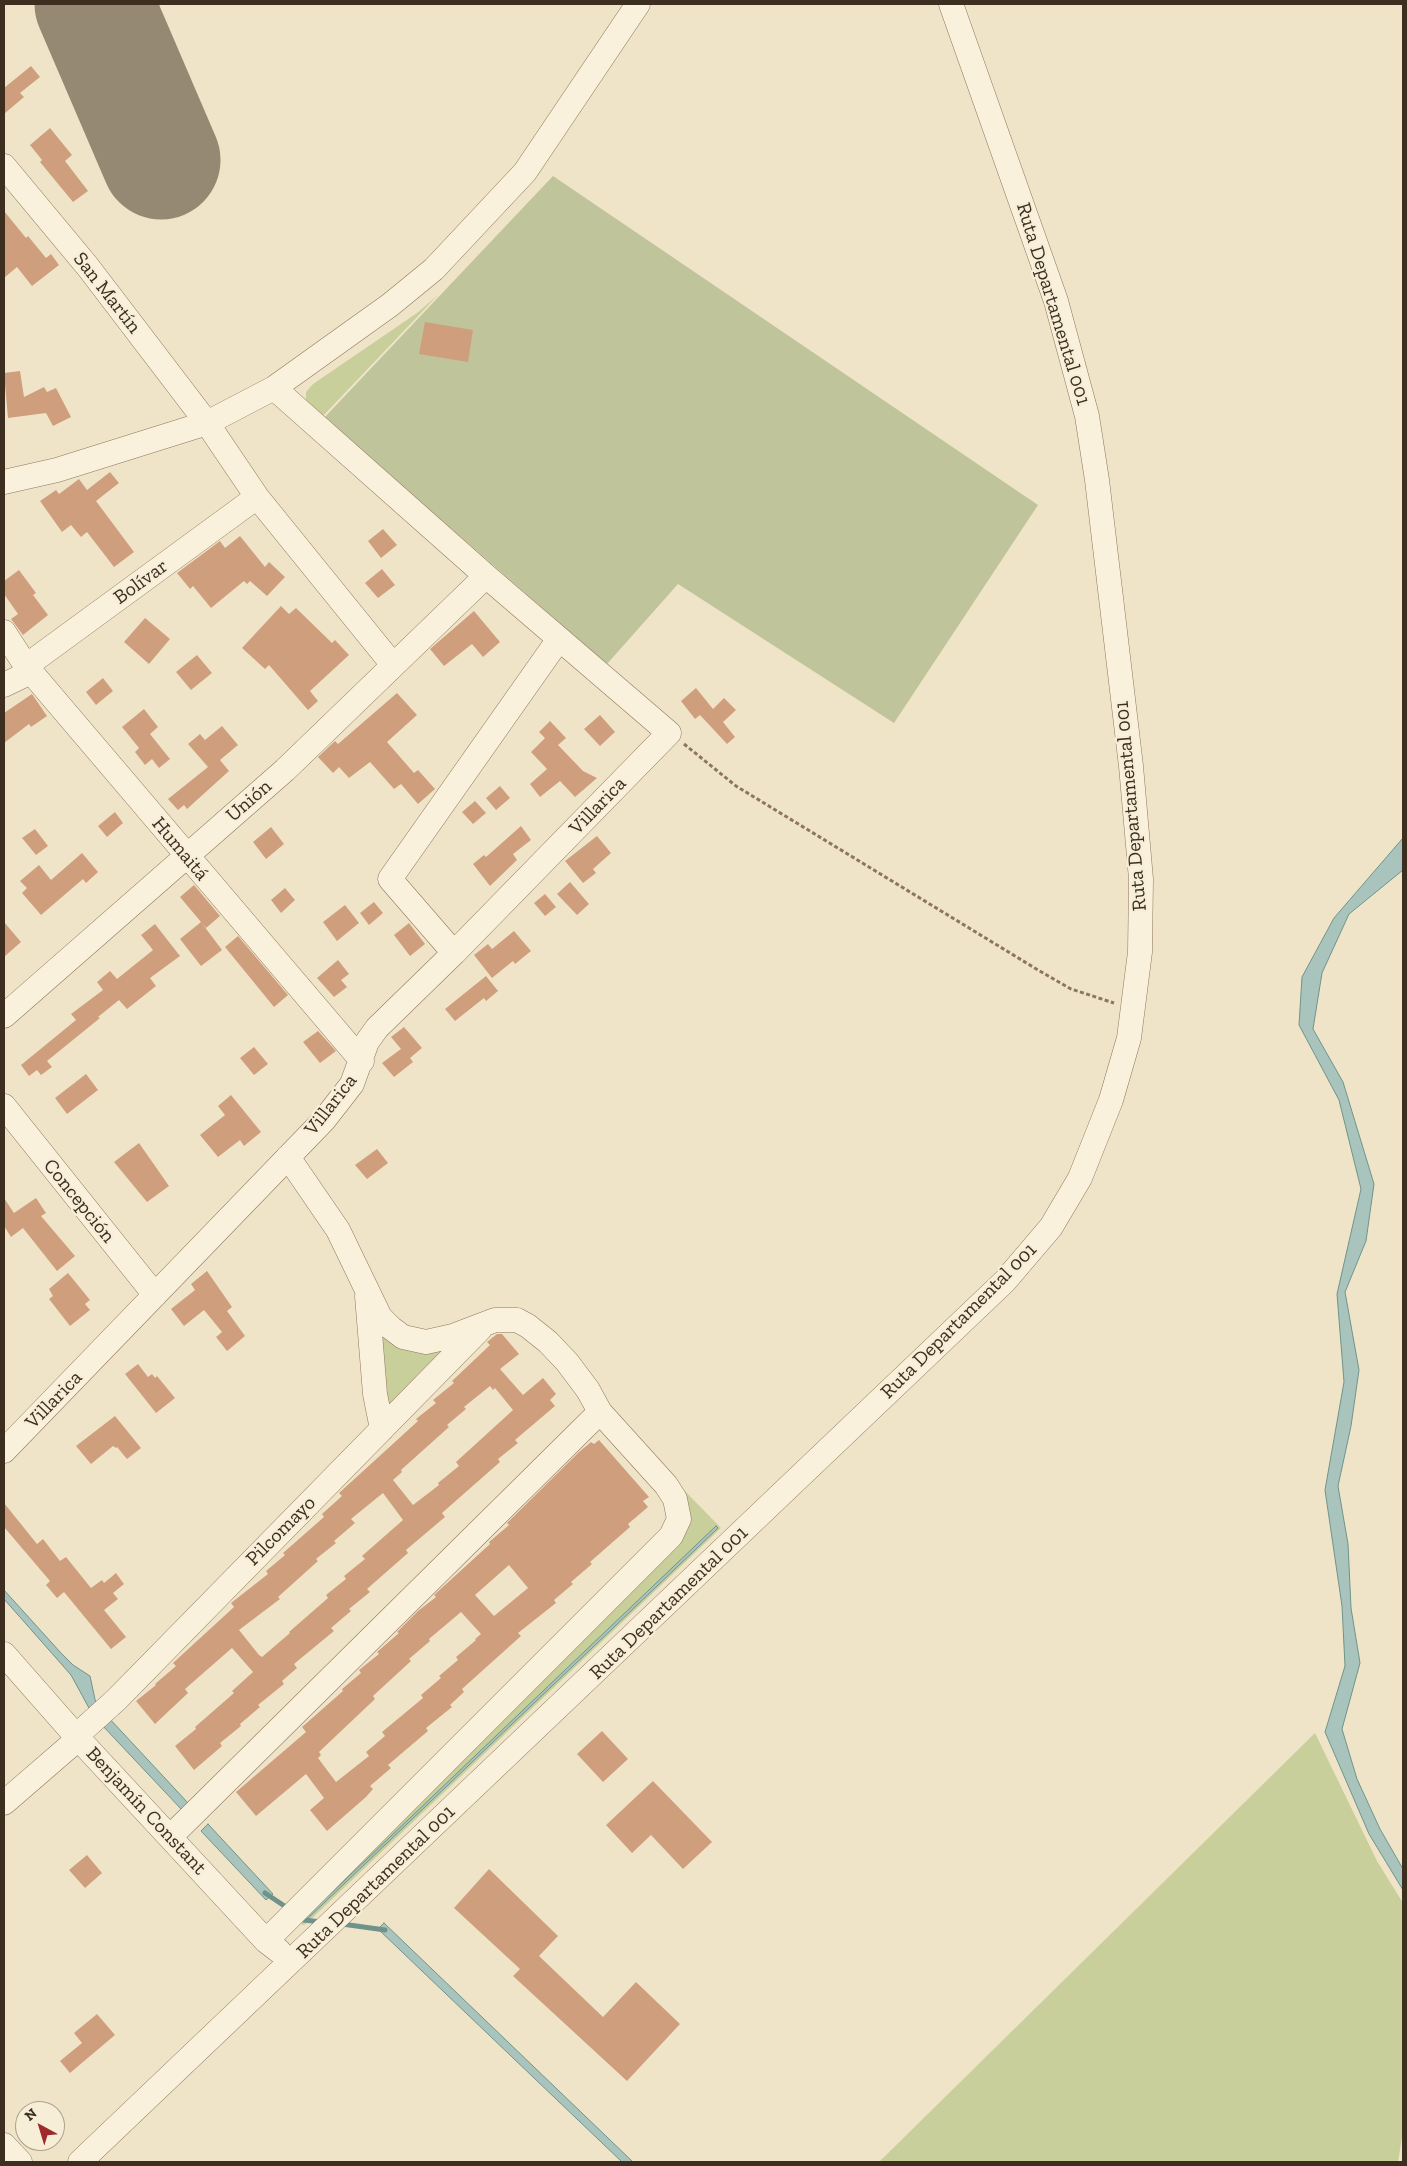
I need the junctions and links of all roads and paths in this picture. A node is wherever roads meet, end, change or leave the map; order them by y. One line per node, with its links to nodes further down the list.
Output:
1 (638, 4): 4 (street)
2 (951, 4): 17 (street, Ruta Departamental 001)
3 (4, 166): 5 (street, San Martín)
4 (274, 388): 5 (street); 8 (street)
5 (207, 423): 6 (street); 7 (street, San Martín)
6 (4, 482)
7 (256, 498): 11 (street, San Martín); 12 (street, Bolívar)
8 (486, 576): 10 (street); 11 (street, Unión)
9 (4, 632): 12 (street, Humaitá)
10 (559, 639): 14 (street); 16 (street)
11 (392, 665): 15 (street, Unión)
12 (28, 669): 13 (street, Bolívar); 15 (street, Humaitá)
13 (4, 685)
14 (669, 733): 16 (street, Villarica); 17 (path)
15 (186, 856): 18 (street, Unión); 19 (street, Humaitá)
16 (454, 953): 19 (street, Villarica)
17 (1133, 1009): 33 (street, Ruta Departamental 001)
18 (4, 1016)
19 (362, 1061): 21 (street, Villarica)
20 (4, 1106): 23 (street, Concepción)
21 (288, 1157): 22 (street); 23 (street, Villarica)
22 (366, 1287): 24 (street); 26 (street)
23 (155, 1295): 27 (street, Villarica)
24 (485, 1325): 25 (street); 26 (street, Pilcomayo)
25 (600, 1412): 31 (street); 32 (street)
26 (382, 1429): 29 (street, Pilcomayo)
27 (4, 1451)
28 (4, 1654): 29 (street, Benjamín Constant)
29 (77, 1738): 30 (street, Pilcomayo); 31 (street, Benjamín Constant)
30 (4, 1803)
31 (171, 1836): 32 (street, Benjamín Constant)
32 (266, 1941): 33 (street, Benjamín Constant)
33 (292, 1962): 36 (street, Ruta Departamental 001)
34 (4, 2145): 35 (street)
35 (20, 2162)
36 (80, 2162)

